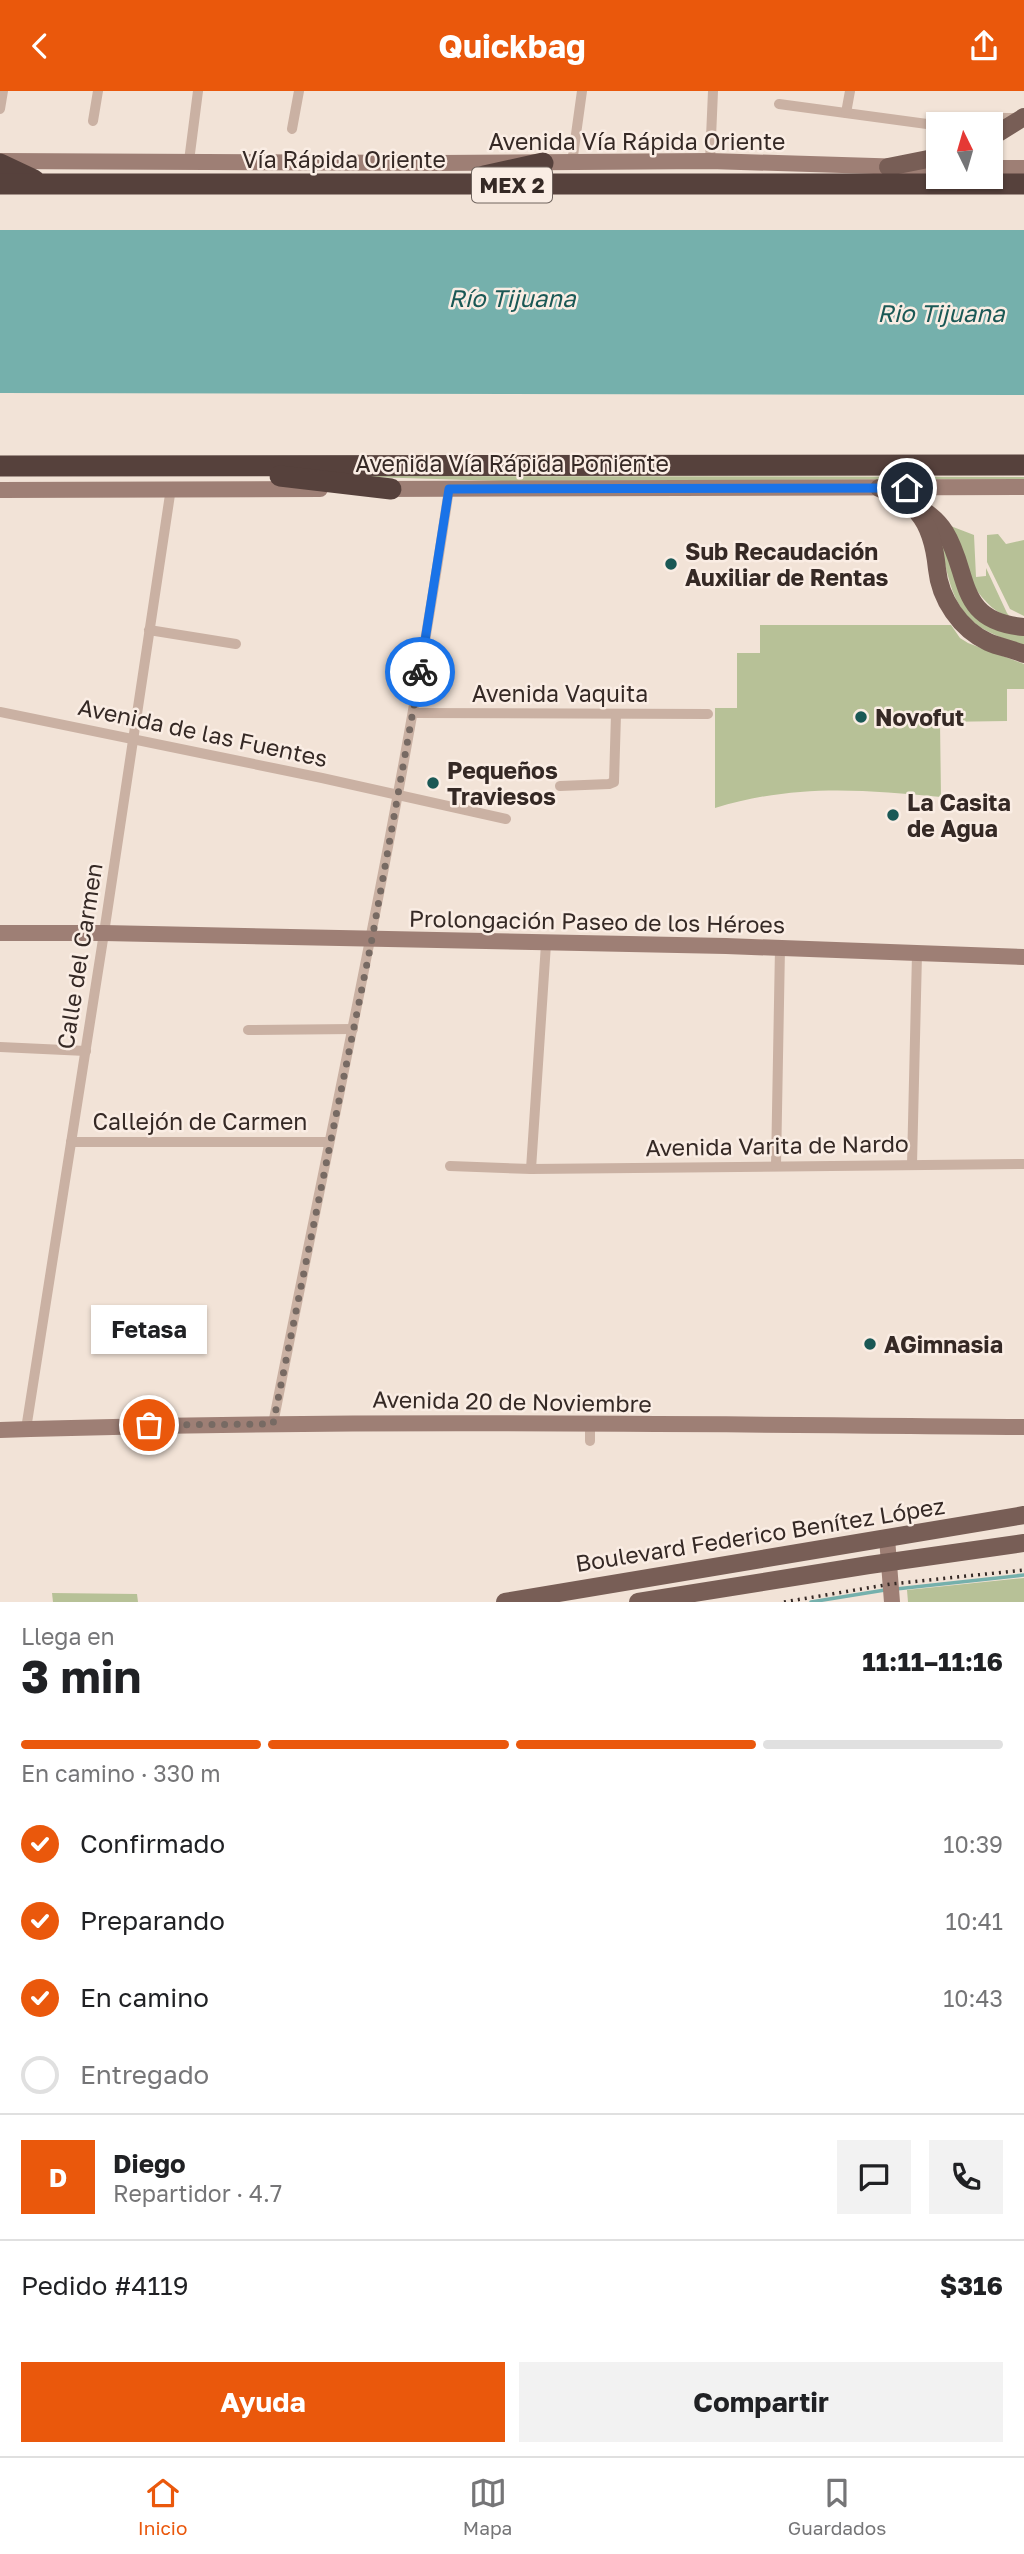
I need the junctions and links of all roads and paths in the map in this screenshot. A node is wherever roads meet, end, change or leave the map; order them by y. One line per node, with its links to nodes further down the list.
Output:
1 (3, 91): 9 (street)
2 (98, 91): 12 (street)
3 (198, 91): 16 (street)
4 (299, 91): 13 (street)
5 (582, 91): 20 (street)
6 (713, 91): 17 (street)
7 (850, 91): 10 (street)
8 (779, 104): 10 (street)
9 (0, 109)
10 (846, 113): 11 (street)
11 (1023, 118): 14 (main road)
12 (93, 121)
13 (292, 128)
14 (1003, 130)
15 (926, 159): 21 (main road)
16 (190, 161): 18 (main road, Avenida Vía Rápida Oriente); 19 (main road, Avenida Vía Rápida Oriente)
17 (710, 161): 20 (main road, Avenida Vía Rápida Oriente); 21 (main road, Avenida Vía Rápida Oriente)
18 (0, 162): 26 (highway)
19 (543, 163): 20 (main road, Avenida Vía Rápida Oriente); 28 (highway)
20 (572, 163)
21 (888, 167): 22 (main road, Avenida Vía Rápida Oriente)
22 (926, 168)
23 (1003, 168): 24 (main road)
24 (1024, 168)
25 (0, 184): 26 (highway, Vía Rápida Oriente / MEX 2)
26 (42, 184): 28 (highway, Vía Rápida Oriente / MEX 2)
27 (1024, 184): 28 (highway, Vía Rápida Oriente / MEX 2)
28 (442, 185)
29 (0, 465): 30 (highway, Avenida Vía Rápida Poniente)
30 (98, 465): 31 (highway, Avenida Vía Rápida Poniente); 33 (highway)
31 (180, 465): 32 (highway, Avenida Vía Rápida Poniente); 37 (highway)
32 (1024, 465)
33 (0, 476)
34 (1024, 487): 36 (main road, Avenida Vía Rápida Poniente)
35 (171, 488): 37 (main road, Avenida Vía Rápida Poniente); 39 (main road, Avenida Vía Rápida Poniente); 42 (street, Calle del Carmen)
36 (879, 488): 38 (main road, Avenida Vía Rápida Poniente); 40 (main road)
37 (391, 489): 38 (main road, Avenida Vía Rápida Poniente)
38 (449, 489): 46 (street)
39 (0, 490)
40 (909, 502): 41 (main road); 44 (main road)
41 (1024, 627)
42 (149, 630): 43 (street); 49 (street, Calle del Carmen)
43 (236, 644)
44 (1024, 654)
45 (0, 712): 49 (street, Avenida de las Fuentes)
46 (413, 713): 47 (street, Avenida Vaquita); 51 (street)
47 (616, 714): 48 (street, Avenida Vaquita); 50 (street)
48 (708, 714)
49 (132, 738): 51 (street, Avenida de las Fuentes); 54 (street, Calle del Carmen)
50 (560, 786)
51 (397, 796): 52 (street, Avenida de las Fuentes); 55 (street)
52 (506, 819)
53 (0, 933): 54 (main road, Prolongación Paseo de los Héroes)
54 (104, 933): 55 (main road, Prolongación Paseo de los Héroes); 63 (street, Calle del Carmen)
55 (372, 939): 56 (main road, Prolongación Paseo de los Héroes); 60 (street)
56 (547, 944): 57 (main road, Prolongación Paseo de los Héroes); 70 (street)
57 (780, 948): 58 (main road, Prolongación Paseo de los Héroes); 69 (street)
58 (917, 954): 59 (main road, Prolongación Paseo de los Héroes); 66 (street)
59 (1024, 957)
60 (353, 1029): 61 (street); 65 (street)
61 (248, 1030)
62 (0, 1047): 63 (street)
63 (86, 1051): 64 (street, Calle del Carmen)
64 (71, 1142): 65 (street, Callejón de Carmen); 73 (street, Calle del Carmen)
65 (329, 1142): 71 (street)
66 (912, 1164): 67 (street, Avenida Varita de Nardo); 69 (street, Avenida Varita de Nardo)
67 (1024, 1164)
68 (450, 1166): 70 (street, Avenida Varita de Nardo)
69 (776, 1166): 70 (street, Avenida Varita de Nardo)
70 (531, 1169)
71 (273, 1424): 72 (main road, Avenida 20 de Noviembre); 73 (main road, Avenida 20 de Noviembre)
72 (1024, 1427)
73 (26, 1429): 74 (main road, Avenida 20 de Noviembre)
74 (0, 1430)
75 (1024, 1515): 76 (main road, Boulevard Federico Benítez López)
76 (887, 1538): 78 (main road); 79 (main road, Boulevard Federico Benítez López)
77 (1024, 1543): 78 (main road, Boulevard Federico Benítez López)
78 (889, 1562): 80 (main road, Boulevard Federico Benítez López); 81 (main road)
79 (505, 1602)
80 (638, 1602)
81 (892, 1602)

